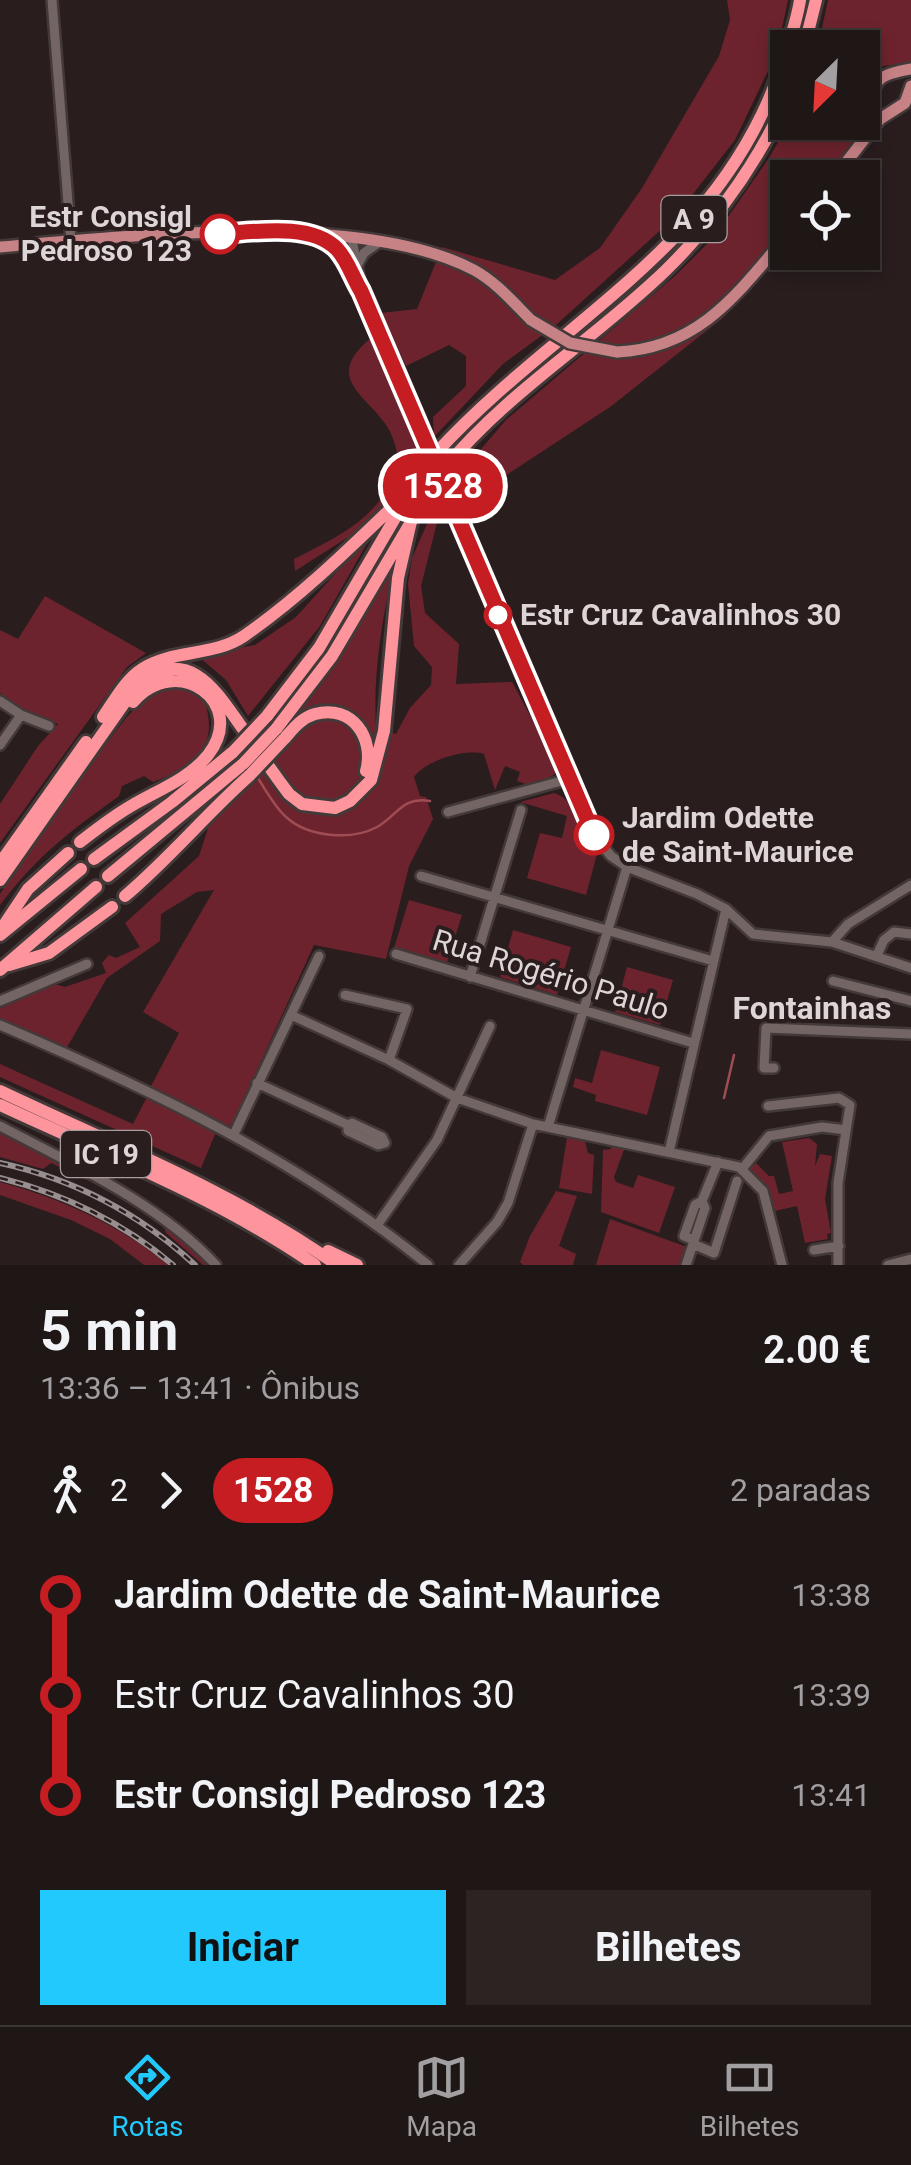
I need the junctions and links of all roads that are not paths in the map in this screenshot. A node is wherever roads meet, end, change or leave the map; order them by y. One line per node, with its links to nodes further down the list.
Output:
1 (52, 0): 15 (street)
2 (800, 0): 22 (highway, A 9, bridge)
3 (816, 0): 4 (highway)
4 (808, 30)
5 (911, 69): 6 (main road)
6 (886, 74): 7 (main road); 8 (main road)
7 (880, 78)
8 (910, 90): 10 (main road)
9 (880, 106): 10 (main road)
10 (892, 110): 11 (main road)
11 (880, 121)
12 (770, 135): 23 (highway, A 9, bridge)
13 (311, 235): 14 (main road); 15 (main road); 19 (street)
14 (352, 239): 16 (main road); 19 (street); 20 (street)
15 (70, 241): 17 (main road)
16 (378, 243): 18 (main road, bridge); 20 (street)
17 (0, 247)
18 (770, 255)
19 (346, 263): 21 (street)
20 (358, 264): 21 (street)
21 (361, 291): 32 (street)
22 (407, 493): 24 (highway); 37 (highway, A 9, bridge)
23 (413, 513): 28 (highway, A 9); 31 (highway)
24 (164, 660): 28 (highway); 40 (highway)
25 (0, 701): 26 (street)
26 (21, 715): 27 (street); 29 (street)
27 (49, 726)
28 (280, 734): 30 (highway, A 9, bridge)
29 (0, 746)
30 (246, 769): 41 (highway, A 9); 45 (highway)
31 (77, 770): 35 (highway); 40 (highway)
32 (570, 779): 34 (street); 38 (street)
33 (520, 810): 46 (street)
34 (448, 812)
35 (80, 842)
36 (68, 853): 50 (highway)
37 (94, 858)
38 (628, 867): 48 (street); 49 (street)
39 (81, 868): 50 (highway)
40 (1, 875)
41 (108, 876)
42 (421, 876): 46 (street)
43 (911, 886): 52 (street)
44 (96, 887): 58 (highway)
45 (125, 896)
46 (496, 898): 49 (street); 60 (street)
47 (112, 907): 58 (highway)
48 (726, 909): 52 (street); 56 (street)
49 (608, 930): 56 (street); 65 (street)
50 (0, 933)
51 (911, 934): 54 (street)
52 (832, 942): 54 (street)
53 (396, 954): 60 (street, Rua Rogério Paulo)
54 (876, 955): 59 (street)
55 (319, 956): 66 (street)
56 (713, 961): 70 (street)
57 (87, 964): 63 (street)
58 (3, 968)
59 (911, 968)
60 (470, 977): 65 (street, Rua Rogério Paulo)
61 (834, 981): 64 (street)
62 (345, 995): 71 (street)
63 (0, 1001)
64 (911, 1002)
65 (584, 1010): 70 (street, Rua Rogério Paulo); 81 (street)
66 (290, 1015): 71 (street); 73 (street)
67 (0, 1025): 83 (street)
68 (490, 1026): 75 (street)
69 (911, 1034): 72 (street)
70 (693, 1043): 84 (street)
71 (389, 1060): 75 (street)
72 (774, 1068)
73 (257, 1084): 79 (street); 83 (street)
74 (0, 1091): 89 (highway, IC 19)
75 (458, 1098): 78 (street); 88 (street)
76 (0, 1105): 95 (highway, IC 19)
77 (768, 1106): 82 (street)
78 (533, 1124): 81 (street); 99 (street)
79 (348, 1125)
80 (0, 1126): 94 (street)
81 (548, 1127): 84 (street)
82 (846, 1130): 86 (street); 91 (street)
83 (234, 1134): 88 (street)
84 (669, 1152): 85 (street)
85 (718, 1162): 86 (street); 90 (street)
86 (742, 1169): 101 (street)
87 (737, 1182): 90 (street)
88 (378, 1224): 98 (street)
89 (283, 1230): 96 (highway, IC 19); 97 (highway)
90 (693, 1242): 100 (street)
91 (838, 1246): 92 (street); 102 (street)
92 (814, 1250)
93 (911, 1259): 103 (street)
94 (216, 1265)
95 (314, 1265)
96 (338, 1265)
97 (357, 1265)
98 (428, 1265)
99 (459, 1265)
100 (686, 1265)
101 (782, 1265)
102 (838, 1265)
103 (888, 1265)

